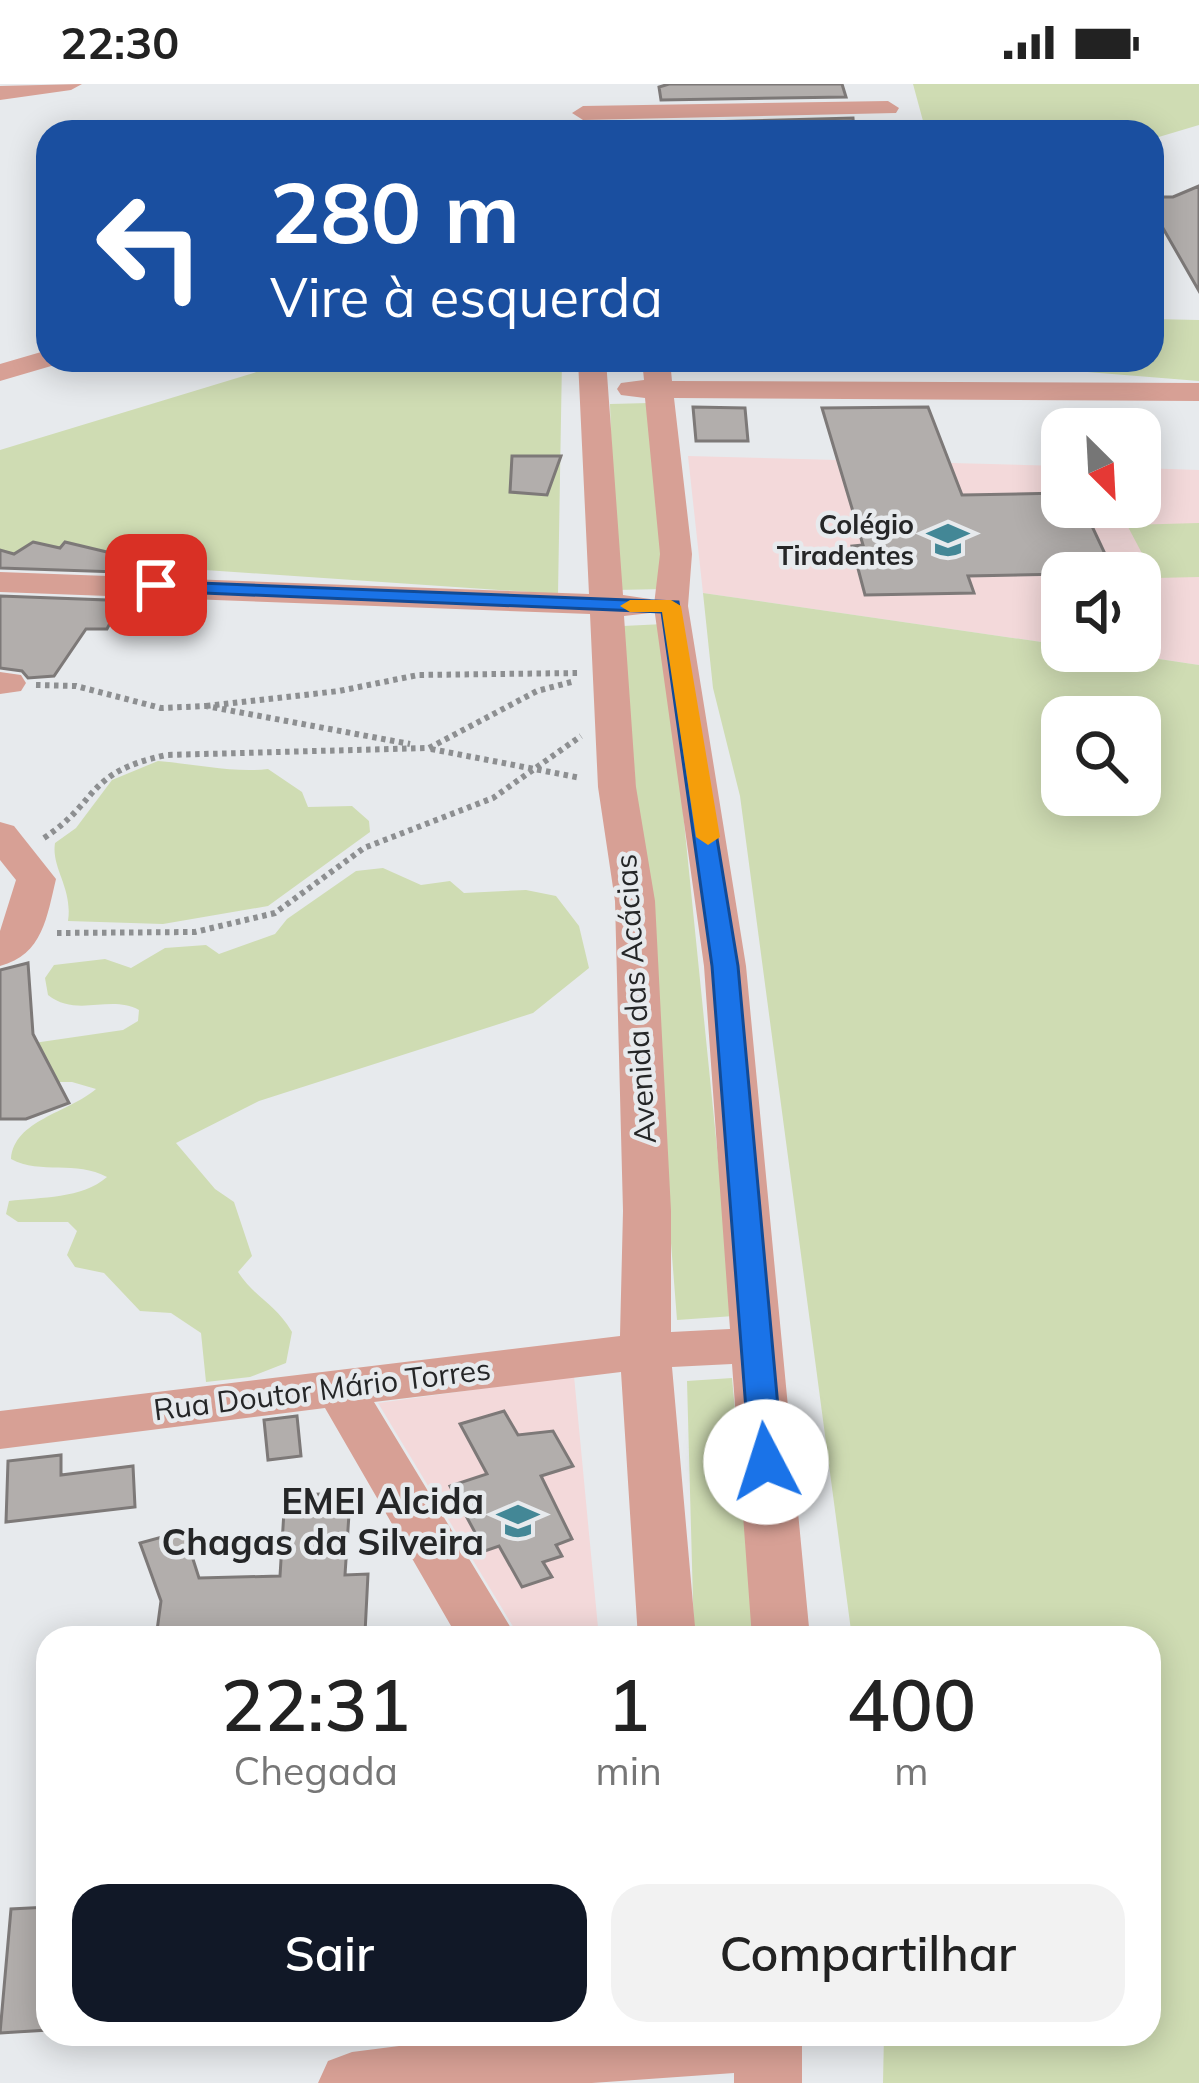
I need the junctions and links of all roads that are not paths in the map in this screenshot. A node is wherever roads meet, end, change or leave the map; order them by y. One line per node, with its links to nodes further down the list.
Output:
1 (71, 84): 2 (street)
2 (0, 93)
3 (639, 106): 4 (street); 5 (street)
4 (583, 107)
5 (887, 108)
6 (36, 362): 7 (street)
7 (0, 374)
8 (592, 374): 9 (street); 12 (street, Avenida das Acácias)
9 (646, 380): 10 (street); 13 (street)
10 (1199, 392)
11 (0, 582): 12 (street)
12 (609, 605): 13 (street); 17 (street, Avenida das Acácias)
13 (671, 606): 16 (street)
14 (4, 838): 15 (street)
15 (0, 953)
16 (757, 1345): 17 (street, Rua Doutor Mário Torres); 22 (street)
17 (645, 1351): 18 (street, Rua Doutor Mário Torres); 21 (street, Avenida das Acácias)
18 (338, 1386): 19 (street, Rua Doutor Mário Torres); 20 (street)
19 (0, 1430)
20 (481, 1626)
21 (666, 1626)
22 (780, 1626)
23 (641, 2046): 26 (street)
24 (711, 2046): 25 (street)
25 (765, 2048)
26 (352, 2083)

